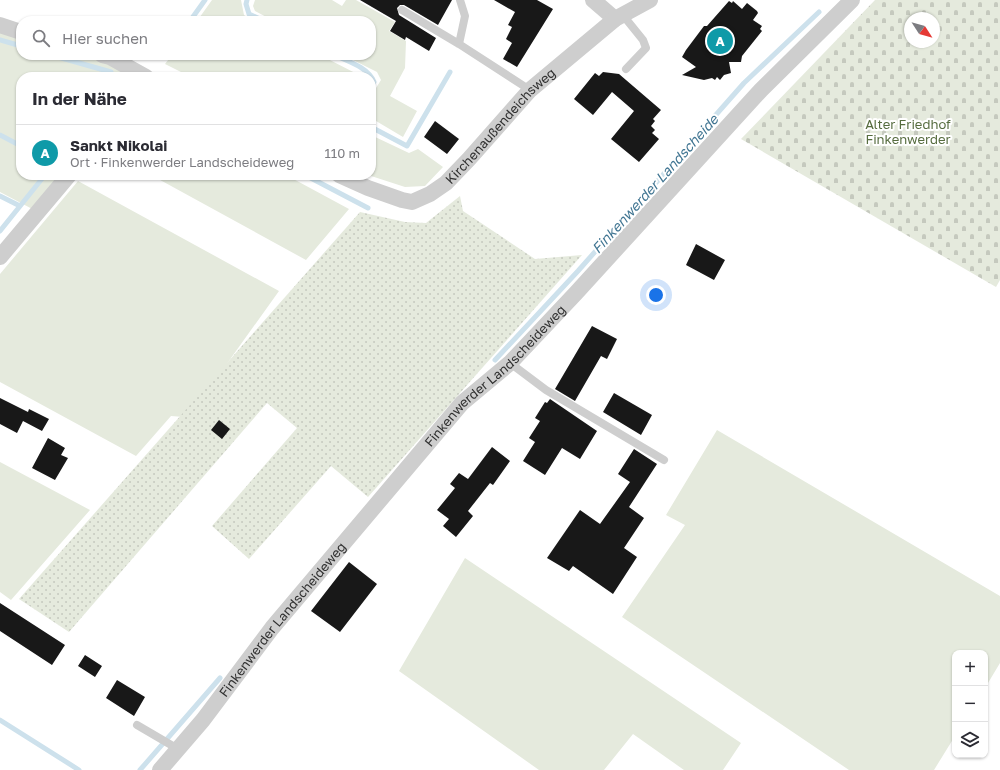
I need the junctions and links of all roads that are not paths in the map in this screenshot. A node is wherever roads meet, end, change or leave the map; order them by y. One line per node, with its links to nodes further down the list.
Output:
1 (460, 0): 9 (lane)
2 (593, 0): 6 (street)
3 (650, 0): 6 (street, Kirchenaußendeichsweg)
4 (846, 2): 17 (street, Finkenwerder Landscheideweg)
5 (402, 10): 9 (lane)
6 (618, 17): 11 (lane); 13 (street, Kirchenaußendeichsweg)
7 (0, 26): 8 (street)
8 (16, 31)
9 (460, 44): 13 (lane)
10 (115, 60): 12 (street)
11 (626, 69)
12 (137, 72)
13 (530, 90): 15 (street, Kirchenaußendeichsweg)
14 (65, 180): 16 (street)
15 (350, 180)
16 (0, 257)
17 (510, 363): 18 (lane); 20 (street, Finkenwerder Landscheideweg)
18 (664, 460)
19 (137, 725): 20 (lane)
20 (175, 747): 21 (street, Finkenwerder Landscheideweg)
21 (160, 770)

